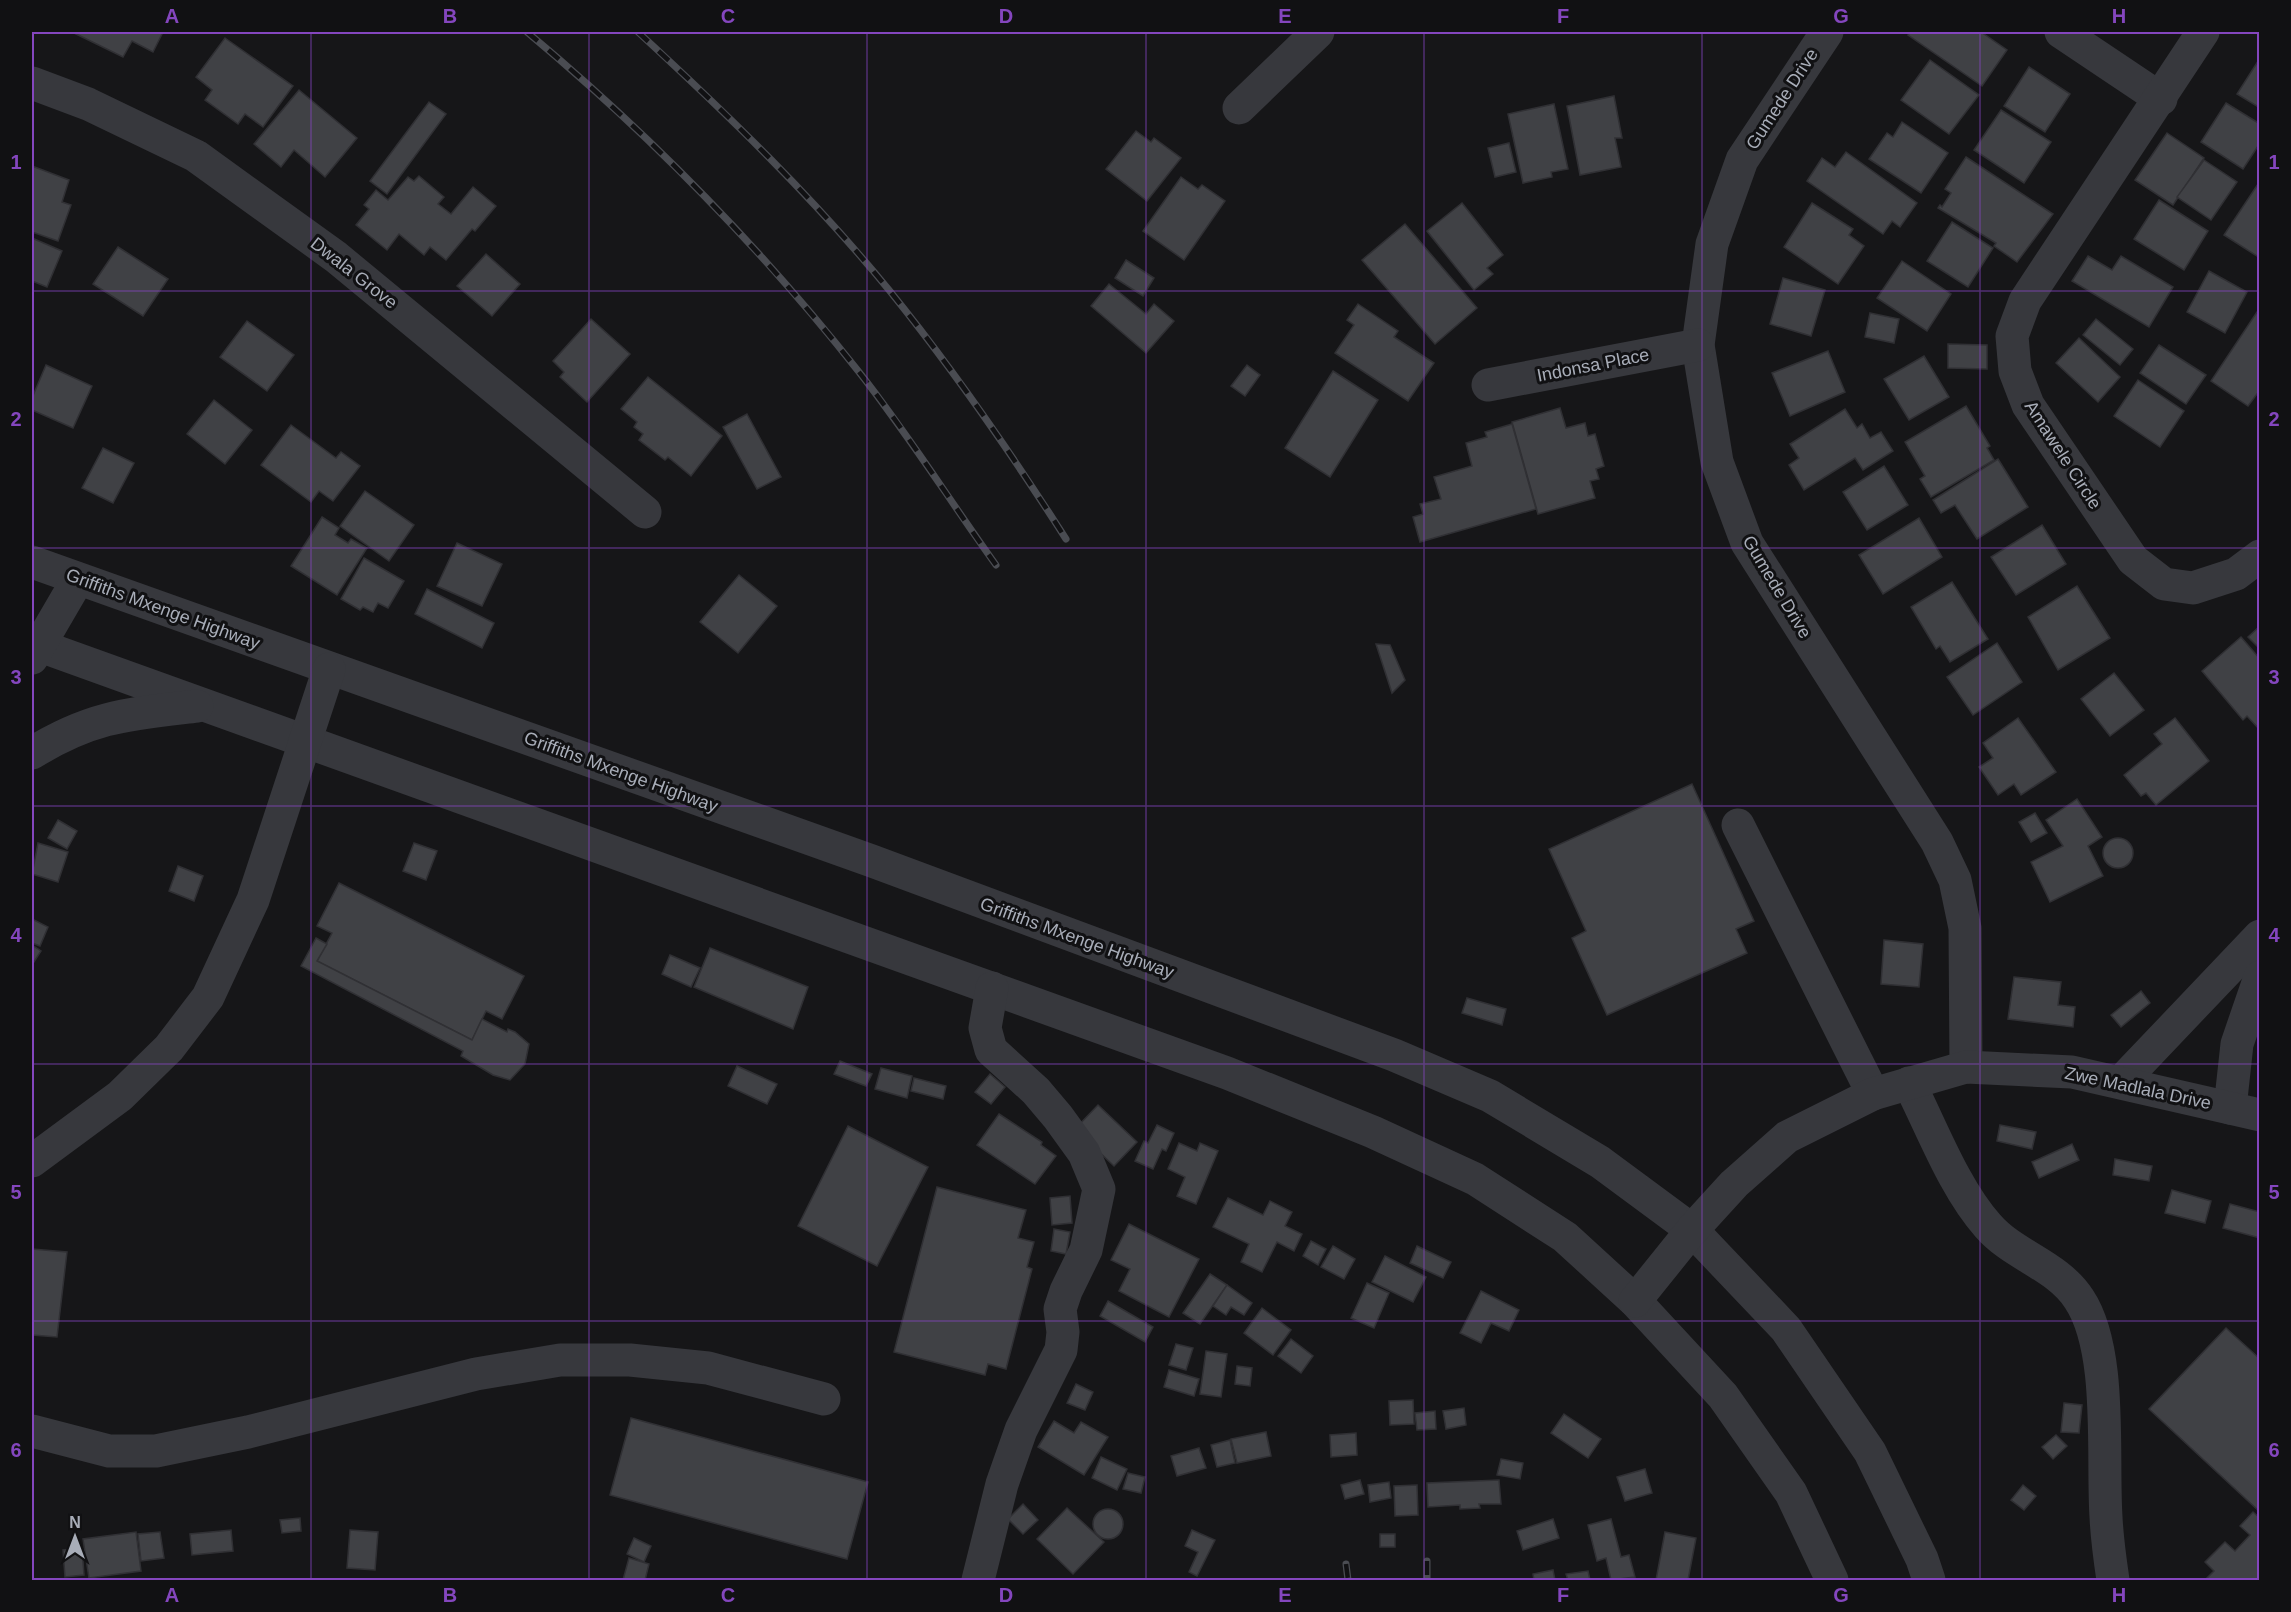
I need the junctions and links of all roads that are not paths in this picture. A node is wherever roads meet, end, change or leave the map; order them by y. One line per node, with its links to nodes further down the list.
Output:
1 (1318, 32): 7 (street)
2 (1827, 32): 8 (street, Gumede Drive)
3 (2061, 32): 6 (street)
4 (2203, 32): 6 (street, Amawele Circle)
5 (32, 83): 10 (street, Dwala Grove)
6 (2160, 99): 11 (street, Amawele Circle)
7 (1239, 108)
8 (1698, 345): 9 (street, Indonsa Place); 23 (street, Gumede Drive)
9 (1488, 385)
10 (645, 512)
11 (2259, 556)
12 (32, 562): 13 (street, Griffiths Mxenge Highway)
13 (78, 579): 14 (street); 15 (street, Griffiths Mxenge Highway)
14 (34, 649): 16 (street)
15 (329, 669): 17 (street); 29 (street, Griffiths Mxenge Highway)
16 (205, 705): 17 (street); 18 (street)
17 (305, 742): 22 (street); 28 (street)
18 (32, 753)
19 (1738, 825): 26 (street)
20 (2259, 936): 24 (street)
21 (2259, 977): 27 (street)
22 (992, 988): 30 (street); 33 (street)
23 (1966, 1067): 24 (street, Zwe Madlala Drive); 25 (street, Zwe Madlala Drive)
24 (2121, 1082): 27 (street, Zwe Madlala Drive)
25 (1909, 1083): 26 (street, Zwe Madlala Drive); 36 (street)
26 (1873, 1094): 29 (street, Zwe Madlala Drive)
27 (2245, 1111)
28 (32, 1161)
29 (1692, 1230): 30 (street, Zwe Madlala Drive); 35 (street, Griffiths Mxenge Highway)
30 (1635, 1301): 34 (street)
31 (824, 1399): 32 (street)
32 (32, 1431)
33 (978, 1581)
34 (1832, 1581)
35 (1929, 1581)
36 (2113, 1581)

